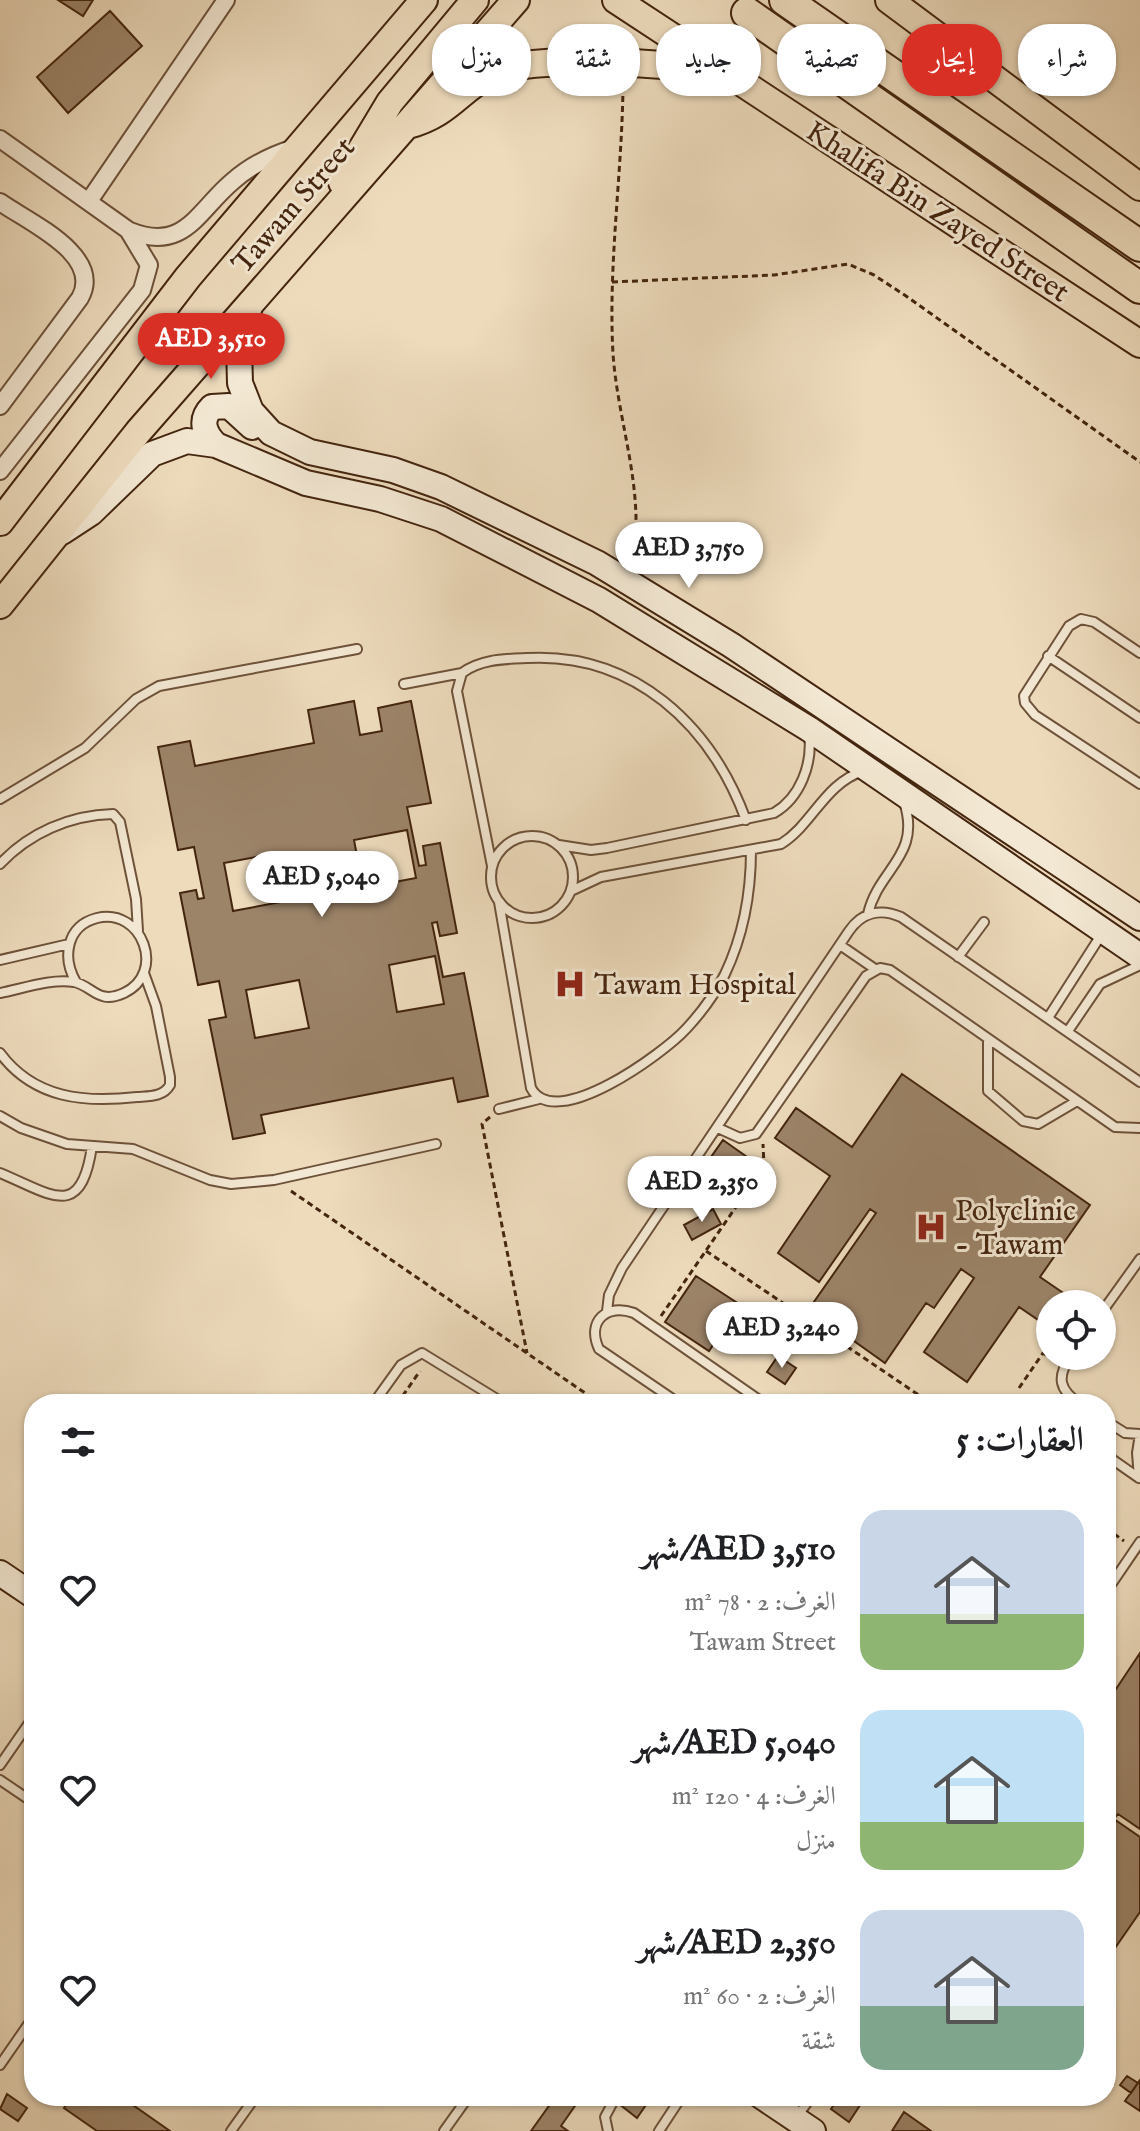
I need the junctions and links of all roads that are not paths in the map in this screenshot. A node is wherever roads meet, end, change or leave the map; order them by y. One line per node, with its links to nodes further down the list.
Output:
1 (226, 0): 18 (street)
2 (424, 0): 9 (main road, Tawam Street)
3 (475, 0): 20 (main road)
4 (516, 0): 14 (main road, Tawam Street)
5 (616, 0): 10 (main road)
6 (630, 0): 10 (main road)
7 (785, 0): 22 (highway)
8 (889, 0): 17 (main road)
9 (408, 10): 16 (main road, Tawam Street)
10 (653, 10)
11 (747, 13): 23 (highway, Khalifa Bin Zayed Street)
12 (656, 64): 14 (main road)
13 (761, 95): 25 (main road, Khalifa Bin Zayed Street)
14 (405, 126): 20 (main road, Tawam Street)
15 (0, 139): 18 (street)
16 (295, 148): 21 (street); 30 (main road, Tawam Street)
17 (1140, 187)
18 (89, 201): 21 (street)
19 (0, 202): 26 (street)
20 (330, 211): 24 (main road, Tawam Street)
21 (128, 230): 29 (street)
22 (1140, 246)
23 (1140, 288)
24 (252, 301): 28 (street); 31 (main road, Tawam Street)
25 (1140, 344)
26 (0, 406)
27 (216, 445): 28 (street); 31 (street); 39 (street)
28 (296, 447): 52 (street)
29 (0, 471)
30 (0, 522)
31 (52, 537): 32 (main road, Tawam Street)
32 (0, 605)
33 (357, 649): 43 (lane)
34 (1140, 653): 35 (lane)
35 (1048, 656): 38 (lane); 41 (lane)
36 (462, 673): 37 (lane); 44 (lane); 48 (lane)
37 (404, 684)
38 (1140, 718)
39 (809, 729): 40 (street); 44 (lane)
40 (868, 769): 42 (street); 46 (lane)
41 (1140, 784)
42 (898, 791): 51 (lane); 56 (street)
43 (0, 799)
44 (746, 820): 45 (lane)
45 (559, 845): 48 (lane); 49 (lane)
46 (751, 850): 49 (lane); 73 (lane)
47 (0, 864): 55 (lane)
48 (492, 866): 50 (lane)
49 (571, 891): 50 (lane)
50 (499, 902): 73 (lane)
51 (868, 914): 58 (lane); 60 (lane)
52 (1140, 918)
53 (984, 922): 60 (lane)
54 (1140, 930): 56 (street)
55 (138, 931): 57 (lane); 64 (lane)
56 (1104, 931): 59 (street); 67 (lane)
57 (69, 944): 61 (lane); 65 (lane)
58 (840, 945): 63 (lane); 77 (lane)
59 (1140, 956)
60 (958, 957): 67 (lane)
61 (0, 960)
62 (1140, 965): 68 (lane)
63 (875, 969): 69 (lane); 77 (lane)
64 (144, 973): 65 (lane); 70 (lane)
65 (76, 982): 66 (lane)
66 (0, 993)
67 (1048, 1018): 68 (lane)
68 (1068, 1031): 72 (lane)
69 (988, 1039): 74 (lane); 74 (lane)
70 (0, 1053)
71 (1140, 1065): 72 (lane)
72 (1136, 1079)
73 (539, 1099): 75 (lane)
74 (1077, 1101): 78 (lane)
75 (499, 1109)
76 (0, 1116): 80 (lane)
77 (718, 1128): 84 (lane)
78 (1140, 1128)
79 (436, 1144): 80 (lane)
80 (92, 1146): 81 (lane)
81 (0, 1173)
82 (1140, 1259): 83 (lane)
83 (1116, 1292)
84 (607, 1311): 88 (lane); 89 (lane)
85 (1063, 1370): 90 (lane)
86 (381, 1394): 87 (lane)
87 (490, 1394)
88 (665, 1394)
89 (750, 1394)
90 (1069, 1394)
91 (1116, 1427): 92 (lane)
92 (1140, 1434): 94 (lane)
93 (1116, 1462): 94 (lane)
94 (1140, 1478)
95 (1140, 1542): 97 (lane)
96 (0, 1573): 98 (street)
97 (1116, 1577)
98 (24, 1589)
99 (24, 1730): 100 (lane)
100 (0, 1765)
101 (0, 1780): 102 (lane)
102 (24, 1796)
103 (24, 2030): 104 (lane)
104 (0, 2065)
105 (249, 2106): 111 (lane)
106 (459, 2106): 112 (lane)
107 (611, 2106): 113 (lane)
108 (675, 2106): 114 (lane)
109 (776, 2106): 110 (street)
110 (804, 2125)
111 (231, 2131)
112 (444, 2131)
113 (608, 2131)
114 (659, 2131)

